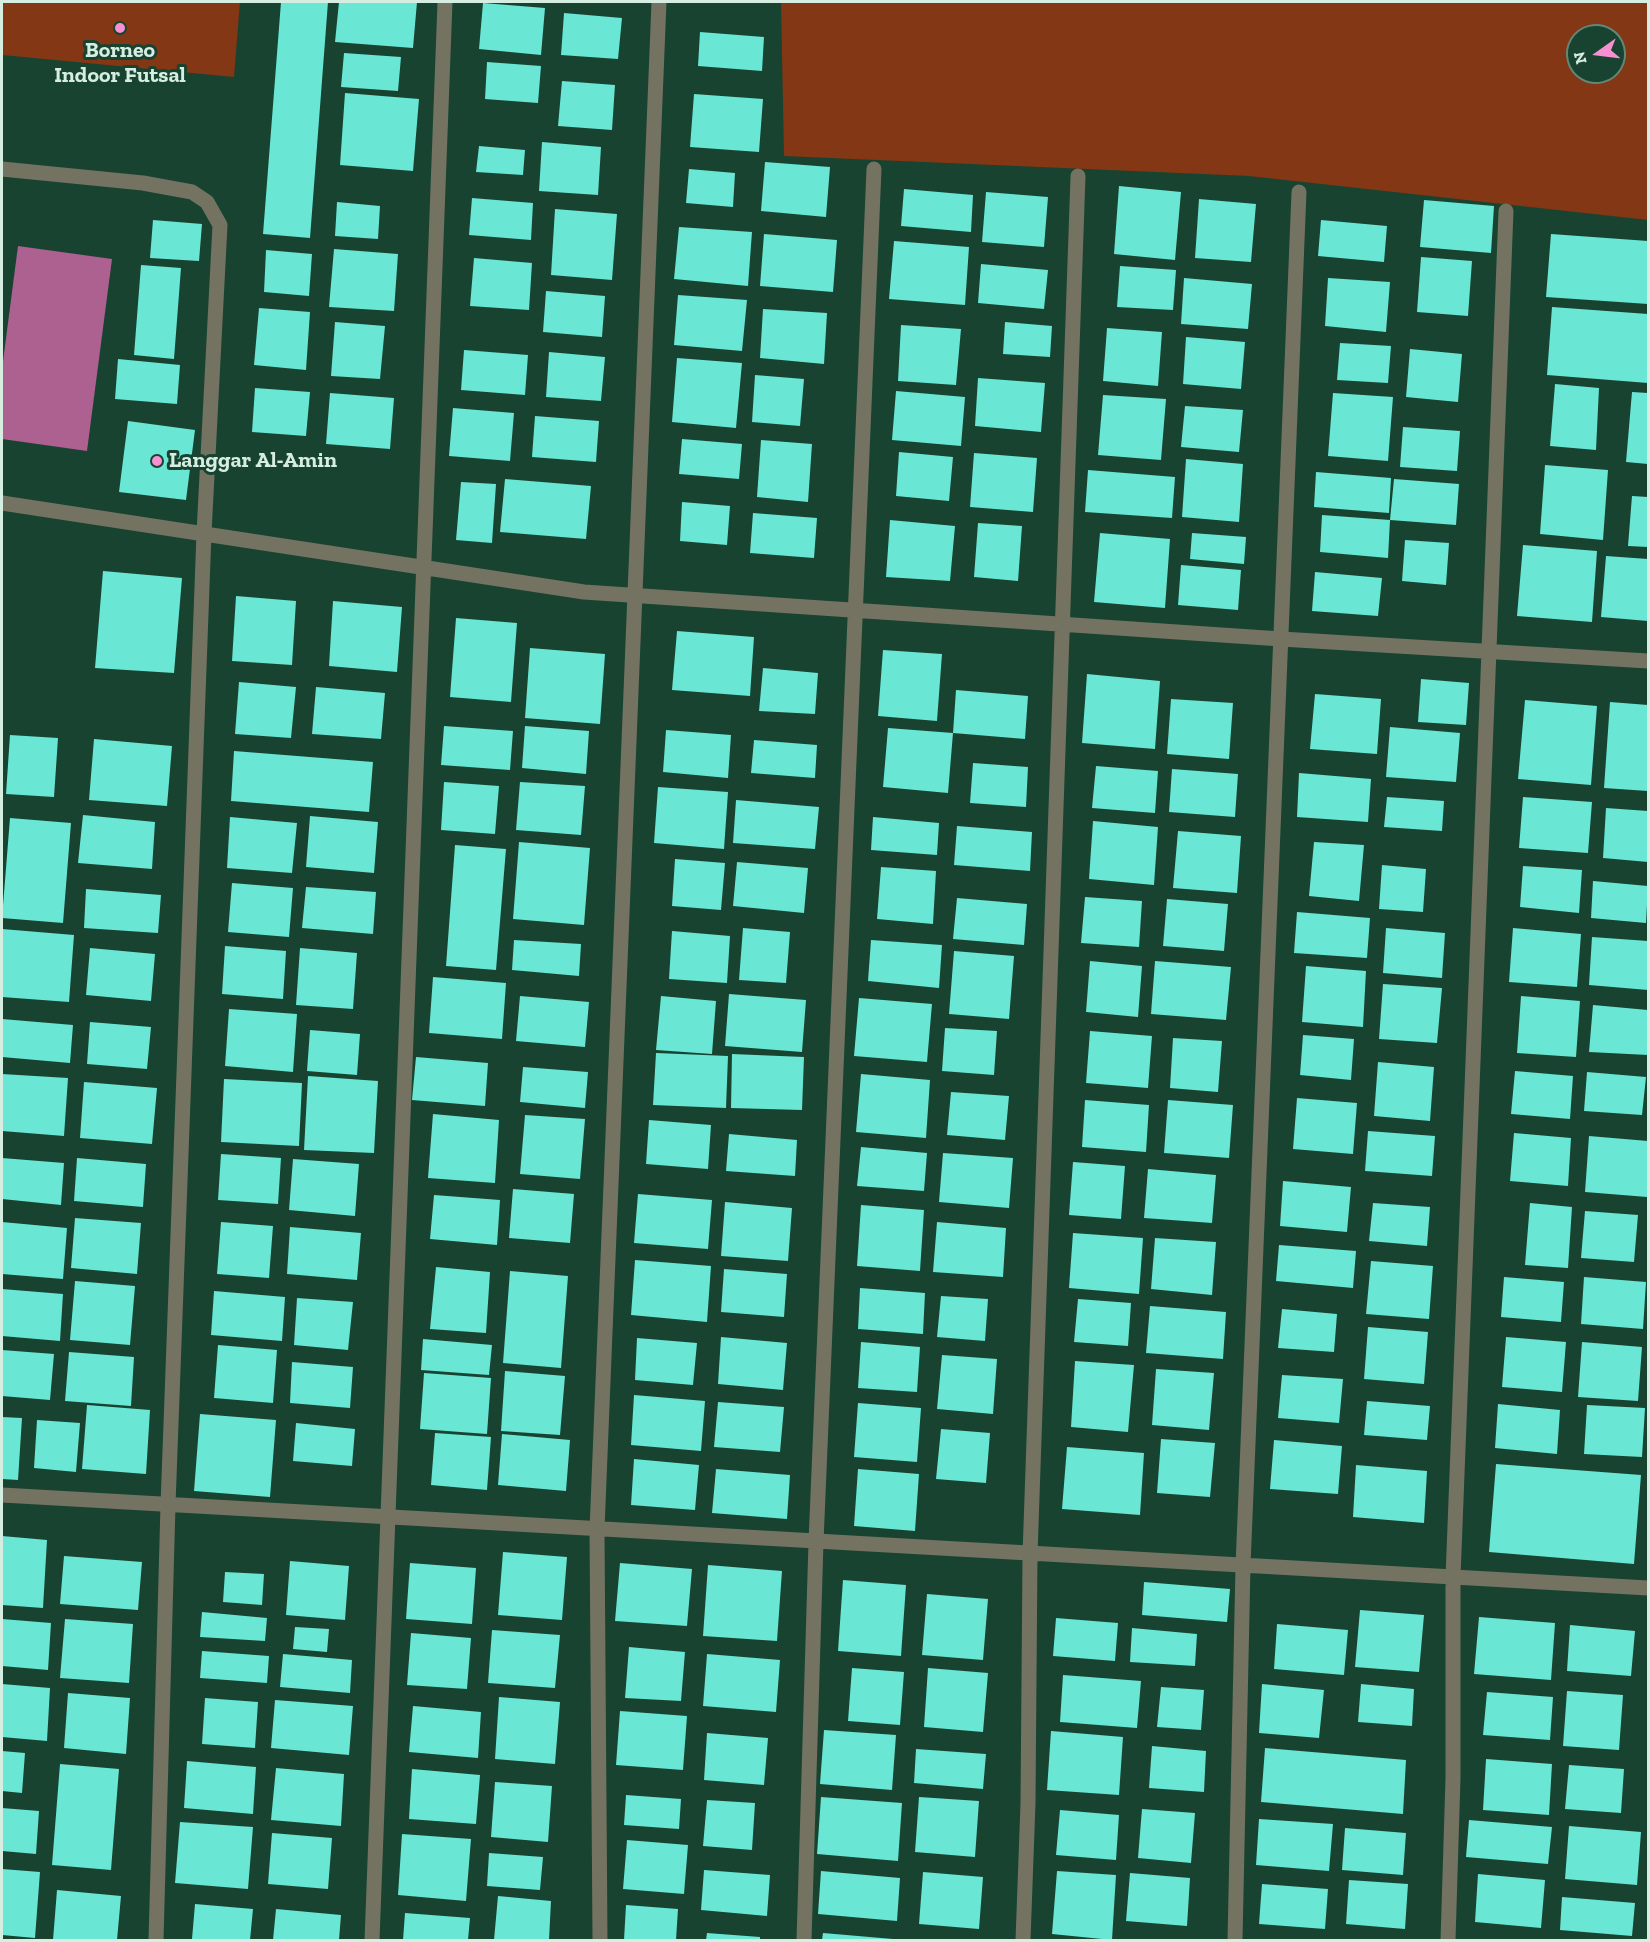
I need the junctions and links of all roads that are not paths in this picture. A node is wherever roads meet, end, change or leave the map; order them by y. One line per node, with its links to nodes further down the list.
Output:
1 (445, 2): 10 (street)
2 (659, 2): 11 (street)
3 (874, 169): 12 (street)
4 (2, 170): 9 (street)
5 (1078, 176): 13 (street)
6 (1299, 192): 14 (street)
7 (1506, 211): 15 (street)
8 (2, 503): 9 (street)
9 (204, 533): 10 (street); 18 (street)
10 (423, 567): 11 (street); 19 (street)
11 (635, 595): 12 (street); 20 (street)
12 (855, 610): 13 (street); 21 (street)
13 (1062, 624): 14 (street); 22 (street)
14 (1281, 639): 15 (street); 23 (street)
15 (1489, 651): 16 (street); 24 (street)
16 (1648, 661)
17 (2, 1496): 18 (street)
18 (168, 1504): 19 (street); 26 (street)
19 (387, 1517): 20 (street); 27 (street)
20 (597, 1529): 21 (street); 28 (street)
21 (816, 1542): 22 (street); 29 (street)
22 (1030, 1554): 23 (street); 30 (street)
23 (1243, 1566): 24 (street); 31 (street)
24 (1453, 1578): 25 (street); 32 (street)
25 (1648, 1588)
26 (156, 1941)
27 (372, 1941)
28 (600, 1941)
29 (804, 1941)
30 (1023, 1941)
31 (1235, 1941)
32 (1448, 1941)

